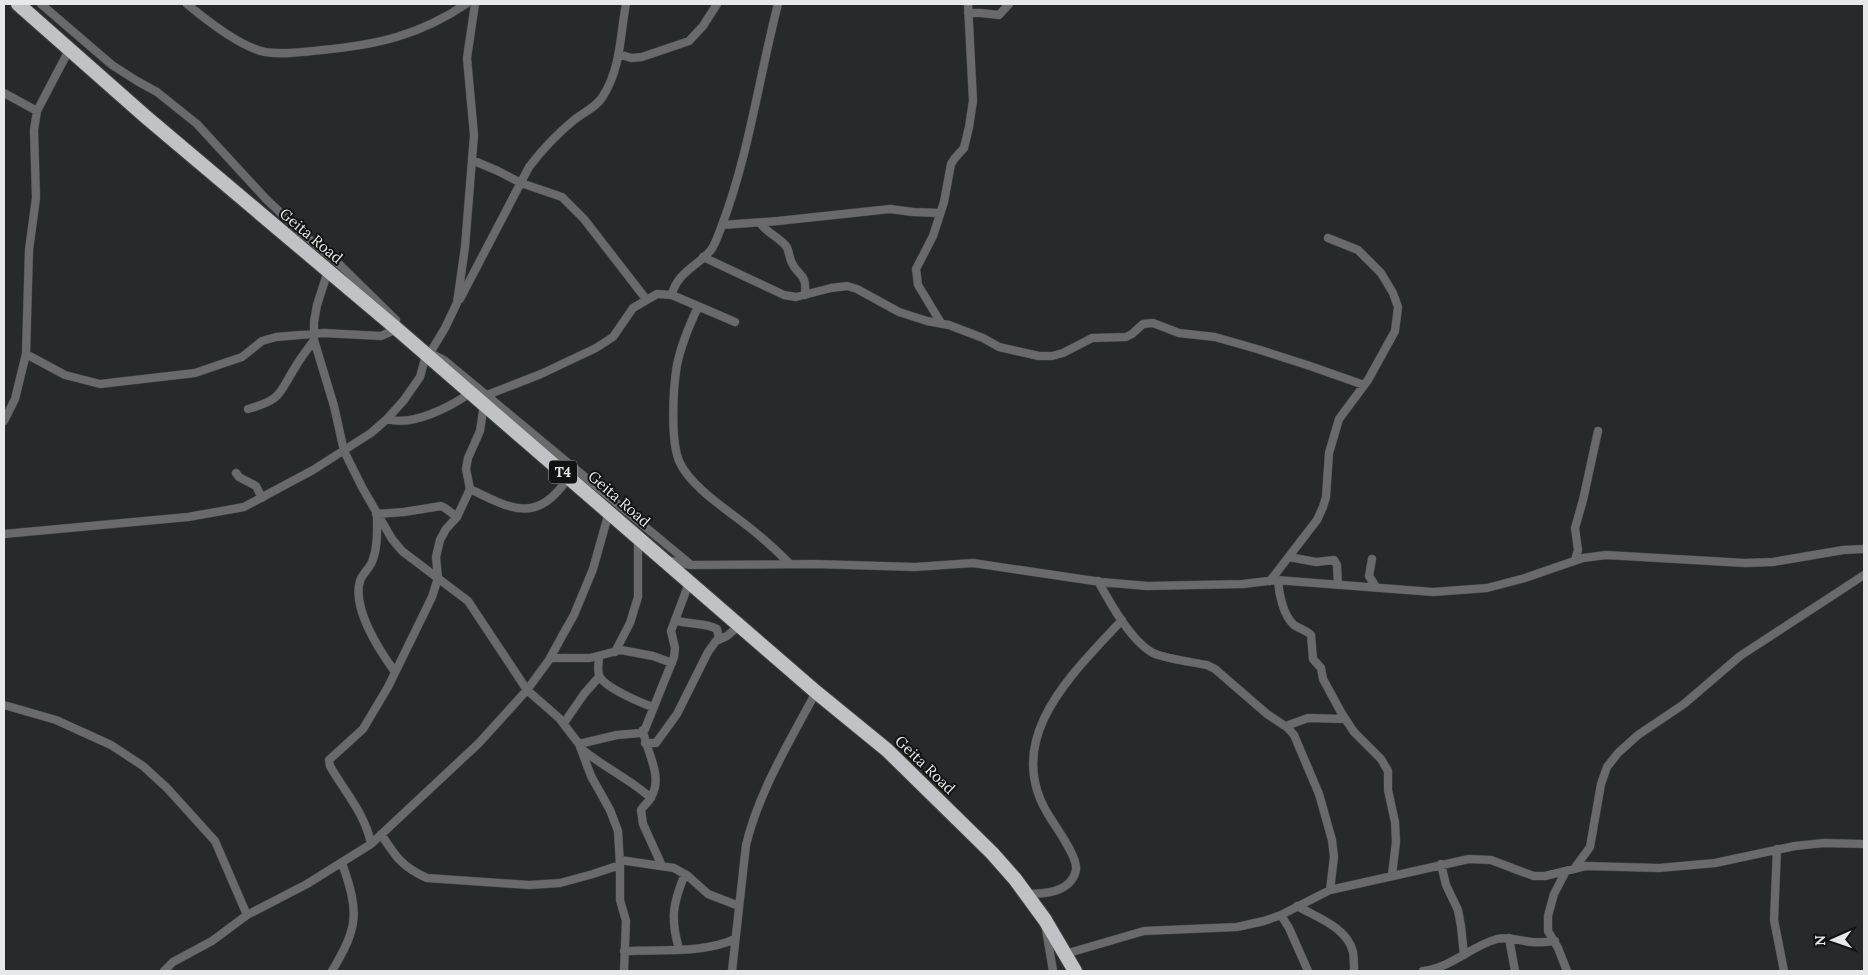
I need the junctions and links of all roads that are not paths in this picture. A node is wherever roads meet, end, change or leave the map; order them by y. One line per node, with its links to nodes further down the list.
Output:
1 (18, 4): 12 (highway, Geita Road / T4)
2 (41, 4): 34 (street)
3 (187, 4): 4 (street)
4 (466, 4)
5 (475, 4): 16 (street)
6 (626, 4): 13 (street)
7 (717, 4): 13 (street)
8 (778, 4): 20 (street)
9 (968, 4): 11 (street)
10 (1009, 4): 11 (street)
11 (968, 13): 18 (street)
12 (69, 50): 15 (street); 23 (highway, Geita Road / T4)
13 (619, 54): 17 (street)
14 (4, 93): 15 (street)
15 (37, 111): 33 (street)
16 (472, 160): 17 (street); 27 (street)
17 (521, 184): 26 (street); 27 (street)
18 (940, 213): 19 (street); 30 (street)
19 (760, 223): 20 (street); 25 (street)
20 (722, 225): 22 (street)
21 (1328, 238): 35 (street)
22 (703, 257): 24 (street); 25 (street)
23 (328, 271): 31 (highway, Geita Road / T4); 32 (street)
24 (672, 295): 26 (street); 28 (street)
25 (806, 295): 30 (street)
26 (646, 299): 37 (street)
27 (457, 303): 34 (street)
28 (698, 308): 29 (street); 57 (street)
29 (734, 322)
30 (941, 323): 35 (street)
31 (397, 329): 32 (street); 34 (highway, Geita Road / T4)
32 (313, 337): 33 (street); 38 (street); 42 (street)
33 (26, 354): 40 (street)
34 (428, 354): 36 (highway, Geita Road / T4); 37 (street); 39 (street)
35 (1364, 386): 53 (street)
36 (470, 393): 37 (highway, Geita Road / T4); 39 (street)
37 (486, 400): 44 (highway, Geita Road / T4); 45 (street); 58 (street)
38 (248, 409)
39 (387, 420): 42 (street)
40 (4, 421)
41 (1598, 431): 56 (street)
42 (344, 451): 46 (street); 48 (street)
43 (236, 473): 46 (street)
44 (569, 477): 45 (street); 47 (highway, Geita Road / T4)
45 (470, 489): 49 (street)
46 (262, 498): 50 (street)
47 (609, 512): 51 (highway, Geita Road / T4); 73 (street)
48 (377, 515): 49 (street); 60 (street); 75 (street)
49 (457, 516): 60 (street)
50 (4, 534)
51 (638, 537): 54 (highway, Geita Road / T4); 71 (street)
52 (1864, 549): 56 (street)
53 (1289, 557): 62 (street); 65 (street)
54 (662, 559): 58 (street); 64 (highway, Geita Road / T4)
55 (1372, 559): 66 (street)
56 (1574, 560): 66 (street)
57 (790, 564): 58 (street); 61 (street)
58 (691, 565)
59 (1864, 576): 96 (street)
60 (438, 578): 75 (street); 77 (street)
61 (1098, 581): 62 (street); 68 (street)
62 (1270, 581): 63 (street)
63 (1278, 581): 65 (street); 81 (street)
64 (690, 583): 67 (street); 69 (highway, Geita Road / T4)
65 (1338, 585): 66 (street)
66 (1376, 587)
67 (675, 620): 70 (street); 74 (street)
68 (1122, 620): 83 (street); 100 (street)
69 (740, 625): 70 (street); 78 (highway, Geita Road / T4)
70 (719, 639): 85 (street)
71 (615, 652): 72 (street); 74 (street)
72 (599, 656): 73 (street); 76 (street)
73 (550, 658): 77 (street)
74 (672, 663): 80 (street)
75 (394, 672): 89 (street)
76 (600, 677): 80 (street); 82 (street)
77 (527, 690): 82 (street); 88 (street)
78 (816, 692): 100 (highway, Geita Road / T4); 101 (street)
79 (4, 705): 103 (street)
80 (653, 707): 84 (street)
81 (1345, 720): 83 (street); 98 (street)
82 (564, 724): 86 (street)
83 (1286, 726): 99 (street)
84 (643, 730): 85 (street); 86 (street)
85 (645, 743): 87 (street)
86 (581, 747): 87 (street); 92 (street)
87 (651, 798): 95 (street)
88 (381, 834): 89 (street); 92 (street)
89 (371, 844): 93 (street)
90 (1864, 844): 91 (street)
91 (1777, 849): 96 (street); 124 (street)
92 (620, 862): 95 (street); 110 (street)
93 (342, 863): 103 (street); 114 (street)
94 (1441, 864): 96 (street); 98 (street); 112 (street)
95 (662, 866): 97 (street)
96 (1570, 870): 108 (street)
97 (685, 874): 101 (street); 109 (street)
98 (1392, 876): 99 (street)
99 (1330, 890): 102 (street)
100 (1025, 894): 105 (highway, Geita Road / T4)
101 (739, 906): 107 (street)
102 (1296, 906): 104 (street); 120 (street)
103 (247, 915): 113 (street)
104 (1281, 915): 111 (street); 119 (street)
105 (1044, 920): 111 (highway, Geita Road / T4); 117 (street)
106 (1509, 938): 108 (street); 112 (street); 122 (street)
107 (735, 939): 109 (street); 116 (street)
108 (1555, 941): 123 (street)
109 (679, 949): 110 (street)
110 (624, 951): 115 (street)
111 (1065, 954): 118 (highway, Geita Road / T4)
112 (1464, 954): 121 (street)
113 (164, 971)
114 (332, 971)
115 (624, 971)
116 (732, 971)
117 (1053, 971)
118 (1075, 971)
119 (1308, 971)
120 (1354, 971)
121 (1423, 971)
122 (1515, 971)
123 (1567, 971)
124 (1784, 971)

